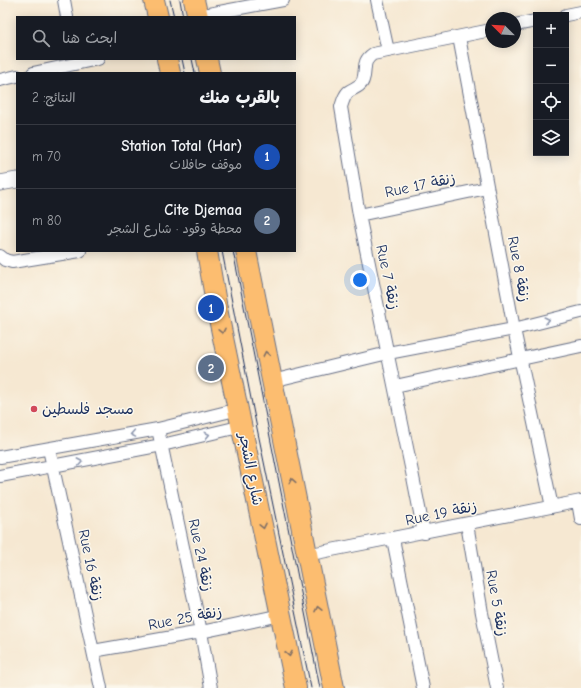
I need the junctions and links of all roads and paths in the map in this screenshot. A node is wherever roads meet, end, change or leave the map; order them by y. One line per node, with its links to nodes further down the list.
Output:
1 (64, 0): 8 (street)
2 (154, 0): 9 (main road)
3 (283, 0): 5 (street)
4 (377, 0): 14 (street)
5 (197, 11)
6 (581, 12): 7 (street)
7 (569, 14)
8 (67, 16)
9 (158, 16)
10 (533, 22): 11 (street)
11 (521, 25)
12 (485, 31): 13 (street)
13 (459, 37): 14 (street); 26 (street, Rue 8 زنقة)
14 (388, 51): 27 (street, Rue 7 زنقة)
15 (86, 60): 18 (street)
16 (167, 60): 20 (main road)
17 (207, 60): 21 (main road)
18 (75, 61): 19 (street)
19 (36, 72)
20 (170, 72)
21 (210, 72)
22 (16, 76): 23 (street)
23 (0, 80)
24 (16, 180): 25 (street)
25 (0, 183)
26 (487, 188): 27 (street, Rue 17 زنقة); 33 (street, Rue 8 زنقة)
27 (359, 215): 35 (street, Rue 7 زنقة)
28 (74, 252): 31 (street)
29 (207, 252): 39 (main road, شارع الشجر, one-way to 39)
30 (246, 252): 37 (main road, one-way to 30)
31 (0, 256)
32 (581, 312): 33 (street, one-way to 32)
33 (514, 329): 35 (street); 36 (street, Rue 8 زنقة)
34 (581, 346): 36 (street)
35 (388, 353): 37 (street); 38 (street, Rue 7 زنقة)
36 (520, 359): 38 (street); 47 (street, Rue 8 زنقة)
37 (272, 381): 52 (main road, one-way to 37)
38 (395, 386): 50 (street, Rue 7 زنقة)
39 (241, 418): 40 (street); 41 (street, one-way to 39); 53 (main road, شارع الشجر, one-way to 53)
40 (158, 429): 41 (street, Rue 24 زنقة); 42 (street, one-way to 42)
41 (162, 445): 44 (street, one-way to 41); 54 (street, Rue 24 زنقة)
42 (49, 449): 43 (street); 44 (street, Rue 16 زنقة)
43 (0, 457)
44 (53, 467): 45 (street); 55 (street, Rue 16 زنقة)
45 (0, 476)
46 (579, 502): 47 (street, Rue 19 زنقة); 48 (street)
47 (552, 507): 49 (street, Rue 19 زنقة)
48 (581, 519)
49 (467, 524): 50 (street, Rue 19 زنقة); 61 (street, Rue 5 زنقة)
50 (424, 533): 51 (street, Rue 19 زنقة)
51 (393, 539): 52 (street, Rue 19 زنقة); 60 (street)
52 (306, 555): 59 (main road, one-way to 52)
53 (281, 615): 54 (street, Rue 25 زنقة); 58 (main road, شارع الشجر, one-way to 58)
54 (201, 632): 55 (street, Rue 25 زنقة); 57 (street, Rue 24 زنقة)
55 (93, 651): 56 (street, Rue 16 زنقة)
56 (101, 688)
57 (211, 688)
58 (296, 688)
59 (334, 688)
60 (424, 688)
61 (497, 688)

